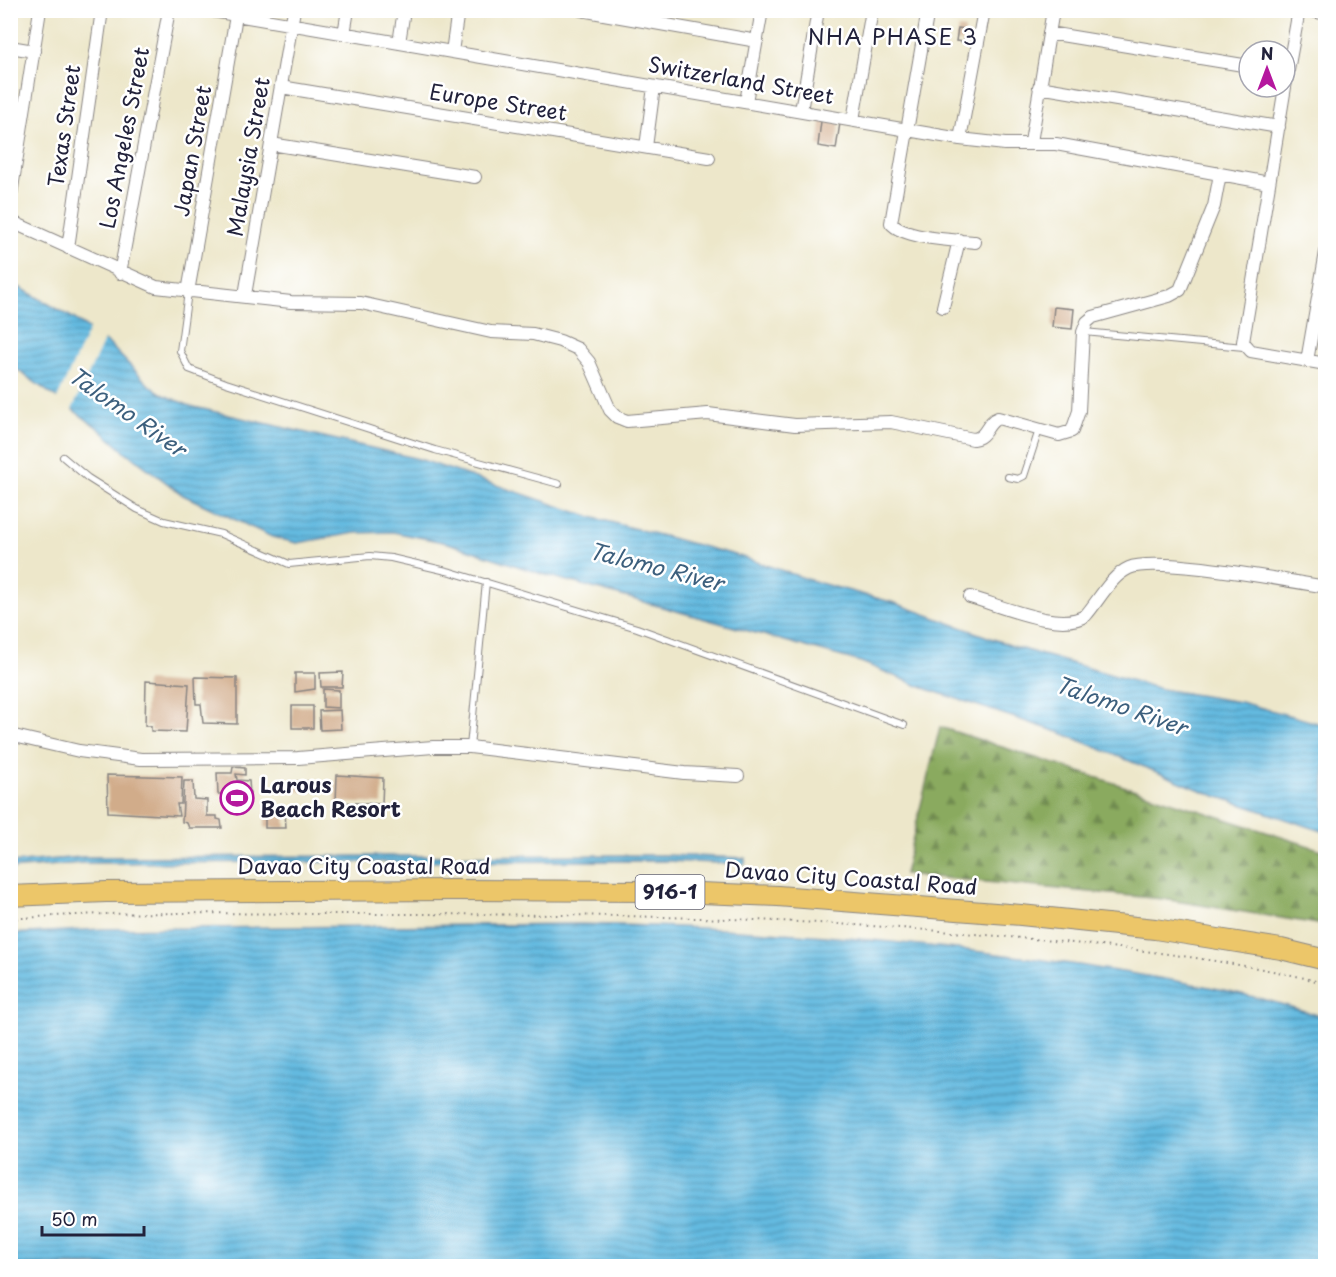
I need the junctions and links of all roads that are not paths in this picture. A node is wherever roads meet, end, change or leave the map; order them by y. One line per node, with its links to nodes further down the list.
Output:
1 (40, 10): 27 (street)
2 (102, 10): 51 (street, Texas Street)
3 (170, 10): 53 (street, Los Angeles Street)
4 (207, 10): 18 (street, Switzerland Street)
5 (294, 10): 20 (street, Malaysia Street)
6 (348, 10): 22 (street)
7 (404, 10): 25 (street)
8 (458, 10): 28 (street)
9 (581, 10): 24 (street)
10 (762, 10): 24 (street)
11 (818, 10): 35 (street)
12 (872, 10): 36 (street)
13 (928, 10): 38 (street)
14 (984, 10): 39 (street)
15 (1053, 10): 21 (street)
16 (1299, 10): 23 (street)
17 (1307, 10): 19 (street)
18 (236, 13): 20 (street, Switzerland Street); 54 (street, Japan Street)
19 (1326, 14)
20 (291, 25): 22 (street, Switzerland Street); 30 (street, Malaysia Street)
21 (1049, 33): 29 (street); 32 (street)
22 (344, 34): 25 (street, Switzerland Street)
23 (1293, 39)
24 (757, 41): 34 (street)
25 (399, 43): 28 (street, Switzerland Street)
26 (10, 47): 27 (street)
27 (34, 51): 47 (street)
28 (452, 52): 31 (street, Switzerland Street)
29 (1237, 64)
30 (280, 87): 41 (street, Malaysia Street); 42 (street, Europe Street)
31 (654, 87): 34 (street, Switzerland Street); 42 (street)
32 (1039, 87): 37 (street); 40 (street)
33 (1283, 99): 37 (street)
34 (746, 102): 35 (street, Switzerland Street)
35 (801, 111): 36 (street, Switzerland Street)
36 (853, 120): 38 (street, Switzerland Street)
37 (1279, 127): 46 (street)
38 (906, 129): 39 (street, Switzerland Street); 49 (street)
39 (960, 139): 40 (street, Switzerland Street)
40 (1031, 142): 44 (street, Switzerland Street)
41 (271, 144): 45 (street); 55 (street, Malaysia Street)
42 (646, 147): 43 (street, Europe Street)
43 (709, 158)
44 (1220, 174): 46 (street, Switzerland Street); 57 (street)
45 (475, 177)
46 (1269, 183): 58 (street)
47 (10, 201)
48 (10, 221): 51 (street)
49 (959, 240): 50 (street); 56 (street)
50 (975, 242)
51 (68, 248): 53 (street)
52 (1326, 252): 59 (street)
53 (120, 273): 54 (street)
54 (188, 292): 55 (street); 64 (lane)
55 (245, 295): 61 (street)
56 (943, 307)
57 (1083, 332): 58 (lane); 61 (street)
58 (1244, 347): 59 (street)
59 (1307, 361): 60 (street)
60 (1326, 364)
61 (1039, 430): 63 (lane)
62 (63, 457): 65 (lane)
63 (1008, 477)
64 (559, 484)
65 (486, 582): 68 (lane); 70 (lane)
66 (1326, 587): 67 (street)
67 (970, 597)
68 (904, 725)
69 (10, 735): 70 (street)
70 (470, 747): 71 (street)
71 (738, 776)
72 (10, 896): 73 (main road, Davao City Coastal Road / 916-1)
73 (1326, 960)

